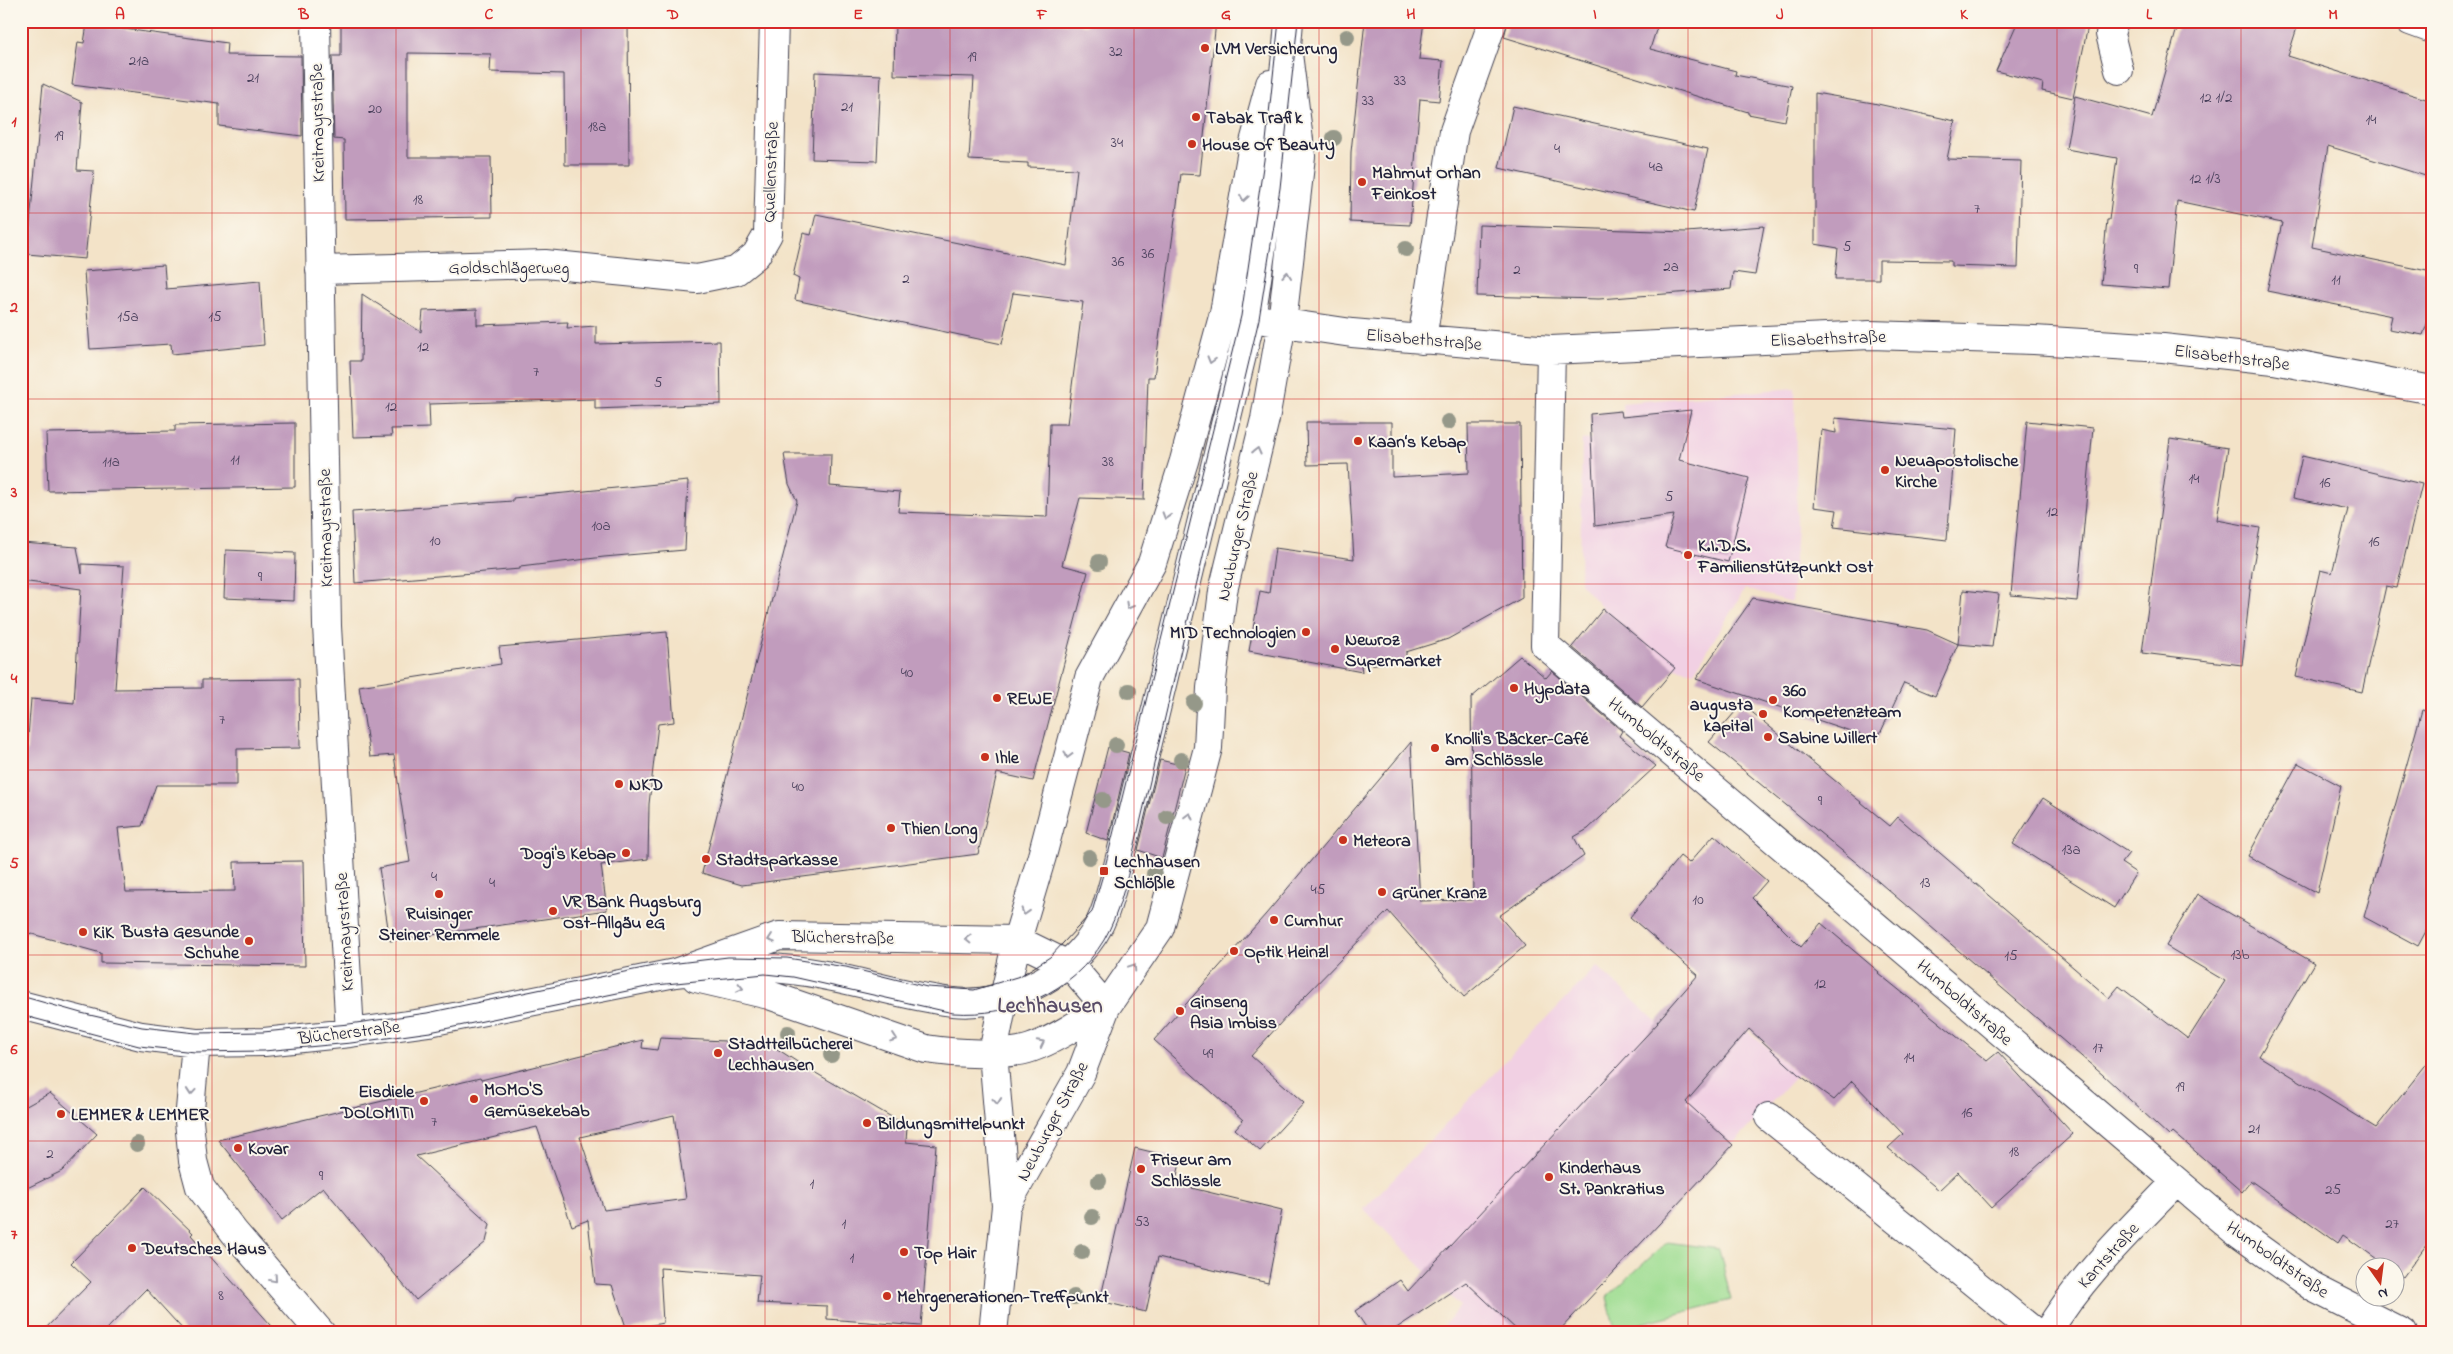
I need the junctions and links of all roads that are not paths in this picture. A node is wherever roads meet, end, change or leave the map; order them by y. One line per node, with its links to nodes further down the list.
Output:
1 (316, 21): 9 (street, Kreitmayrstraße)
2 (774, 21): 10 (street, Quellenstraße)
3 (1493, 21): 14 (street)
4 (2114, 21): 8 (street)
5 (2410, 21): 6 (street)
6 (2432, 29)
7 (1288, 34): 11 (street, Neuburger Straße, one-way to 11); 12 (street); 13 (street, Neuburger Straße, one-way to 7)
8 (2118, 70)
9 (320, 270): 10 (street, Goldschlägerweg); 23 (street, Kreitmayrstraße)
10 (697, 278)
11 (1224, 313): 12 (street, Elisabethstraße); 17 (street, Neuburger Straße, one-way to 17)
12 (1251, 318): 13 (street, Elisabethstraße); 18 (street)
13 (1282, 323): 14 (street, Elisabethstraße); 22 (street, Neuburger Straße, one-way to 13)
14 (1422, 340): 15 (street, Elisabethstraße)
15 (1551, 350): 16 (street, Elisabethstraße); 27 (street, Humboldtstraße)
16 (2432, 390)
17 (1017, 940): 18 (street); 19 (street, Blücherstraße, one-way to 19); 20 (street, Neuburger Straße)
18 (1066, 964): 20 (street); 22 (street)
19 (675, 973): 20 (street); 23 (street, Blücherstraße); 25 (street, Blücherstraße, one-way to 25)
20 (1004, 996): 25 (street, Neuburger Straße)
21 (21, 1006): 24 (street, Blücherstraße)
22 (1106, 1007): 25 (street, Neuburger Straße, one-way to 22); 28 (street, Neuburger Straße)
23 (350, 1034): 24 (street, Blücherstraße)
24 (196, 1043): 29 (street, one-way to 29)
25 (993, 1053): 28 (street, Neuburger Straße, one-way to 28)
26 (1769, 1117): 31 (street)
27 (2176, 1182): 32 (street, Kantstraße); 33 (street, Humboldtstraße)
28 (1006, 1206): 30 (street, Neuburger Straße)
29 (321, 1333)
30 (992, 1333)
31 (2036, 1333)
32 (2047, 1333)
33 (2403, 1333)

